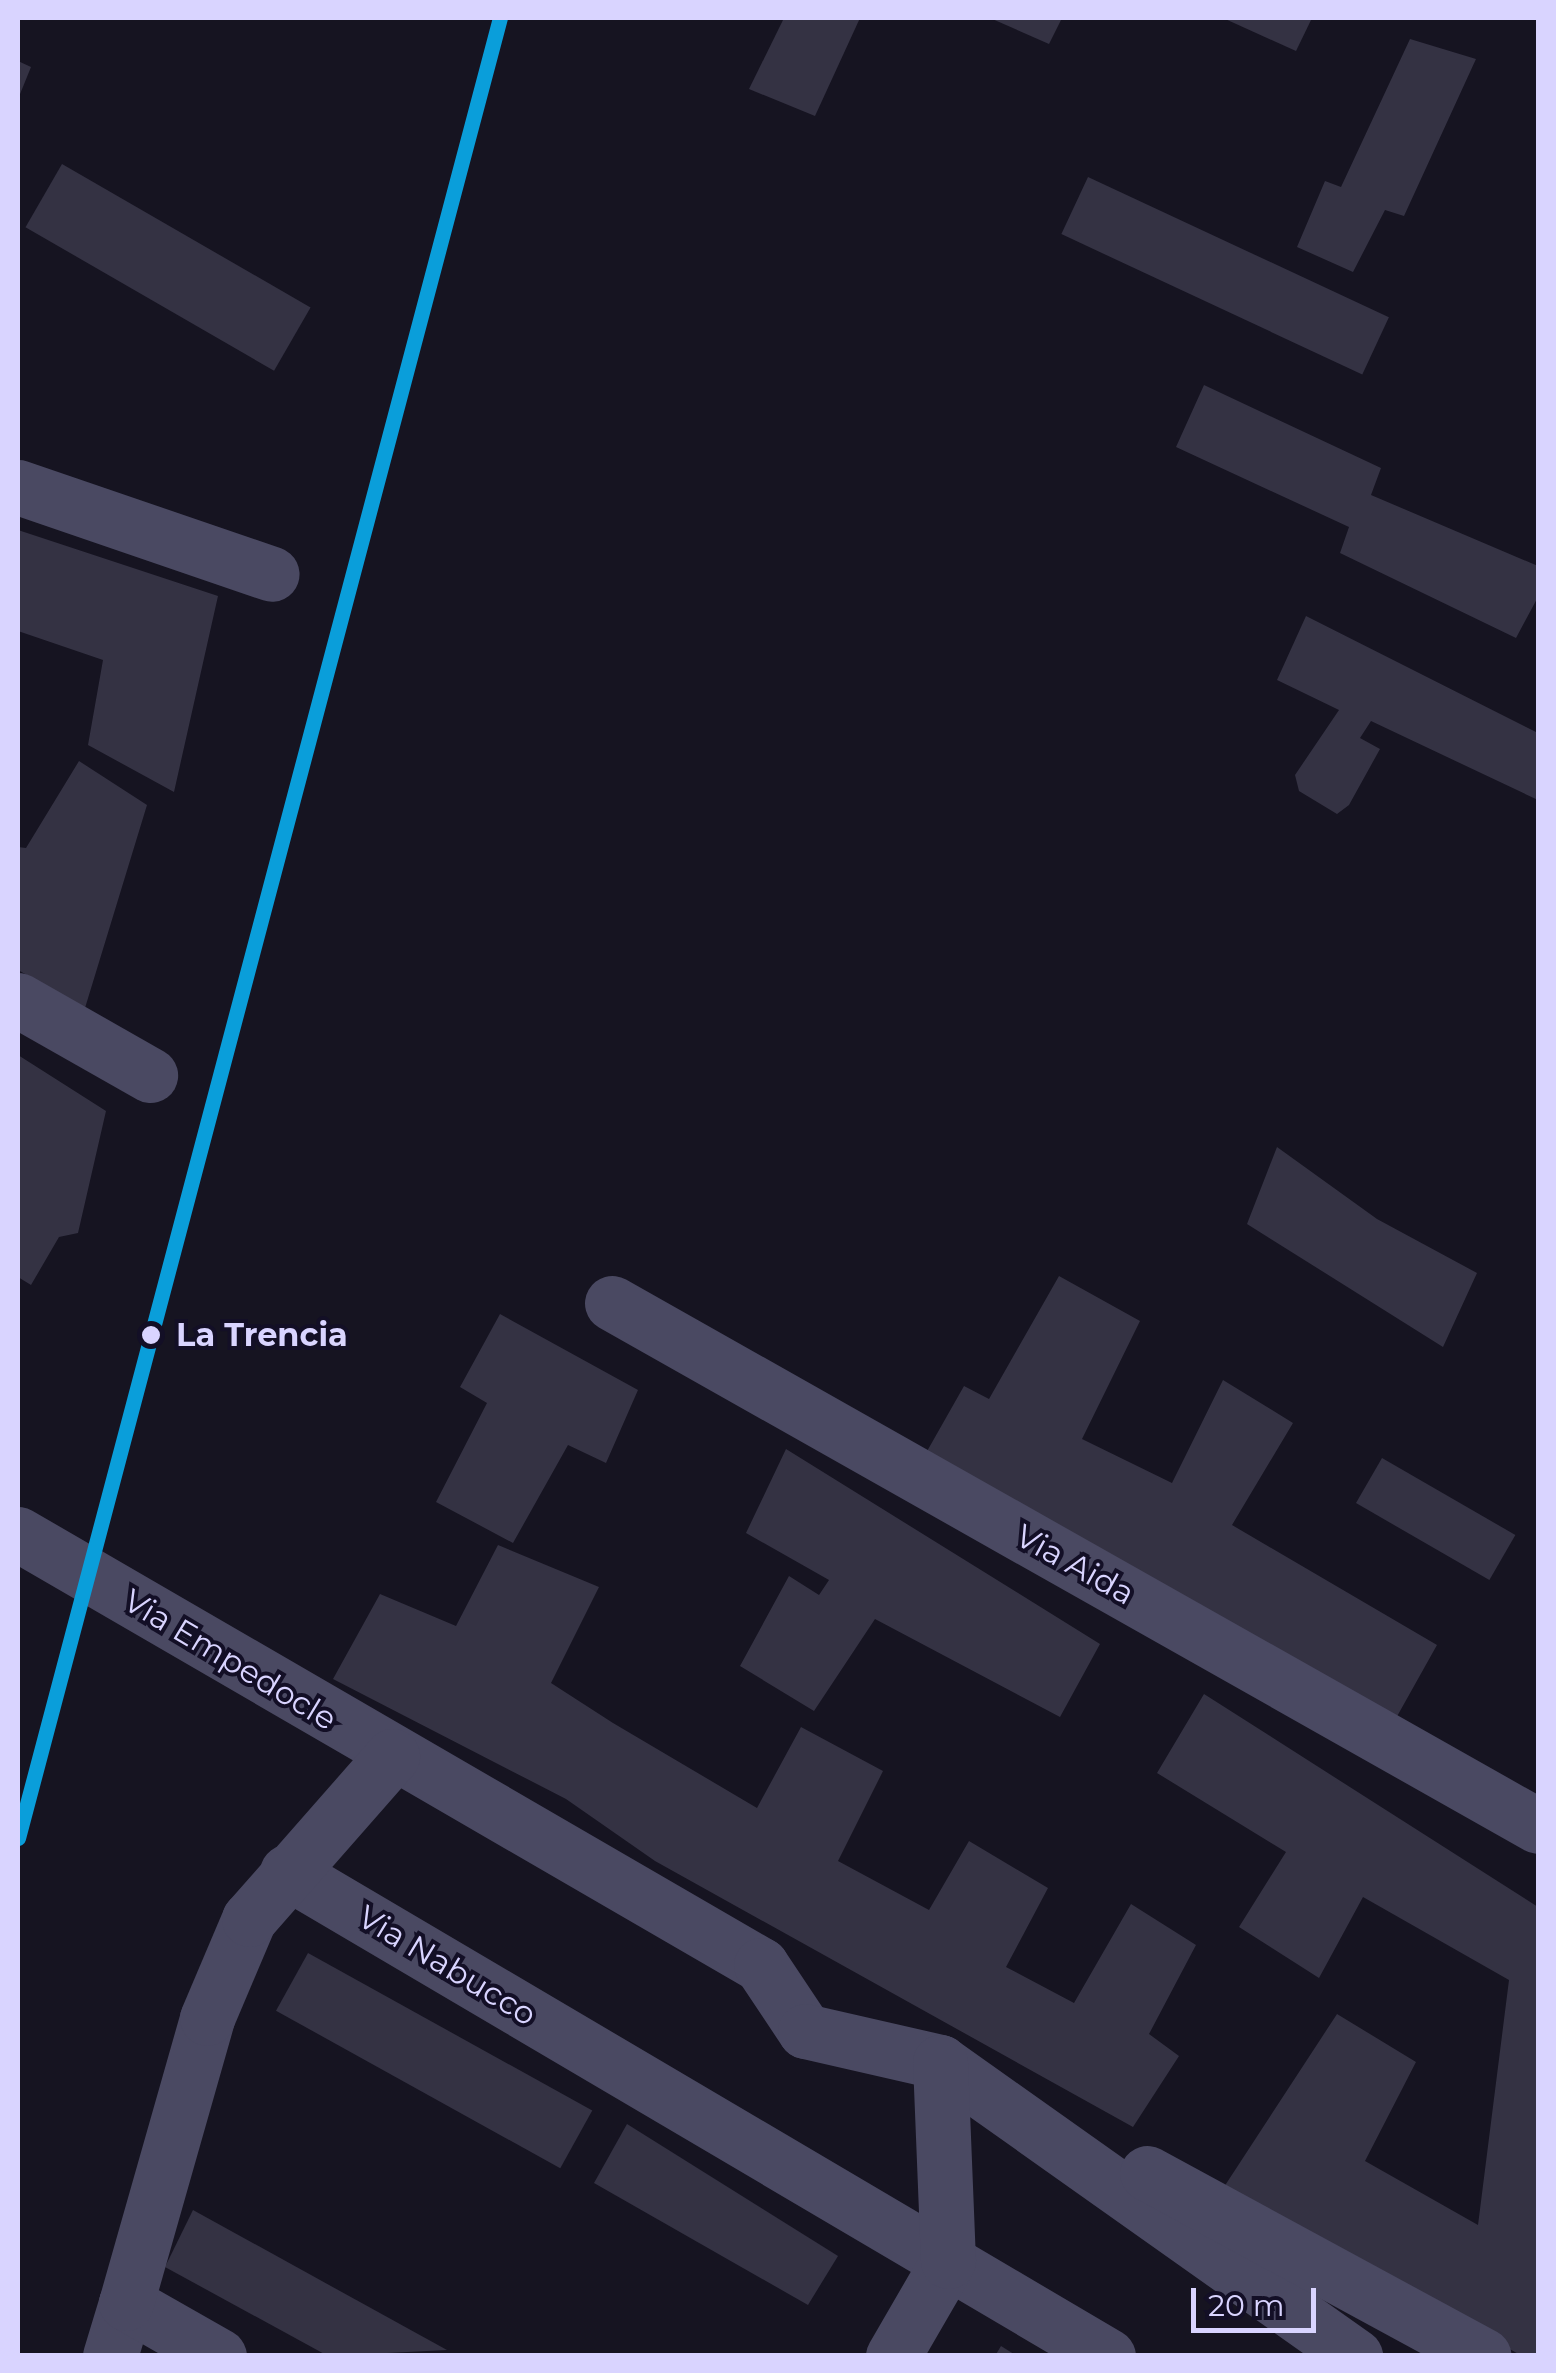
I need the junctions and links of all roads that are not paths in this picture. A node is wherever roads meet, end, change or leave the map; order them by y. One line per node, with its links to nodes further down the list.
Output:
1 (18, 487): 2 (street)
2 (272, 574)
3 (18, 1000): 4 (street)
4 (150, 1075)
5 (612, 1303): 8 (street, Via Aida)
6 (18, 1534): 7 (street, Via Empedocle)
7 (392, 1756): 9 (street); 10 (street)
8 (1538, 1826)
9 (287, 1872): 11 (street, Via Nabucco); 12 (street)
10 (940, 2062): 11 (street); 13 (street); 18 (street)
11 (948, 2261): 16 (street); 17 (street, Via Nabucco)
12 (126, 2303): 14 (street); 15 (street)
13 (1341, 2350)
14 (110, 2356)
15 (219, 2356)
16 (893, 2356)
17 (1108, 2356)
18 (1484, 2356)

